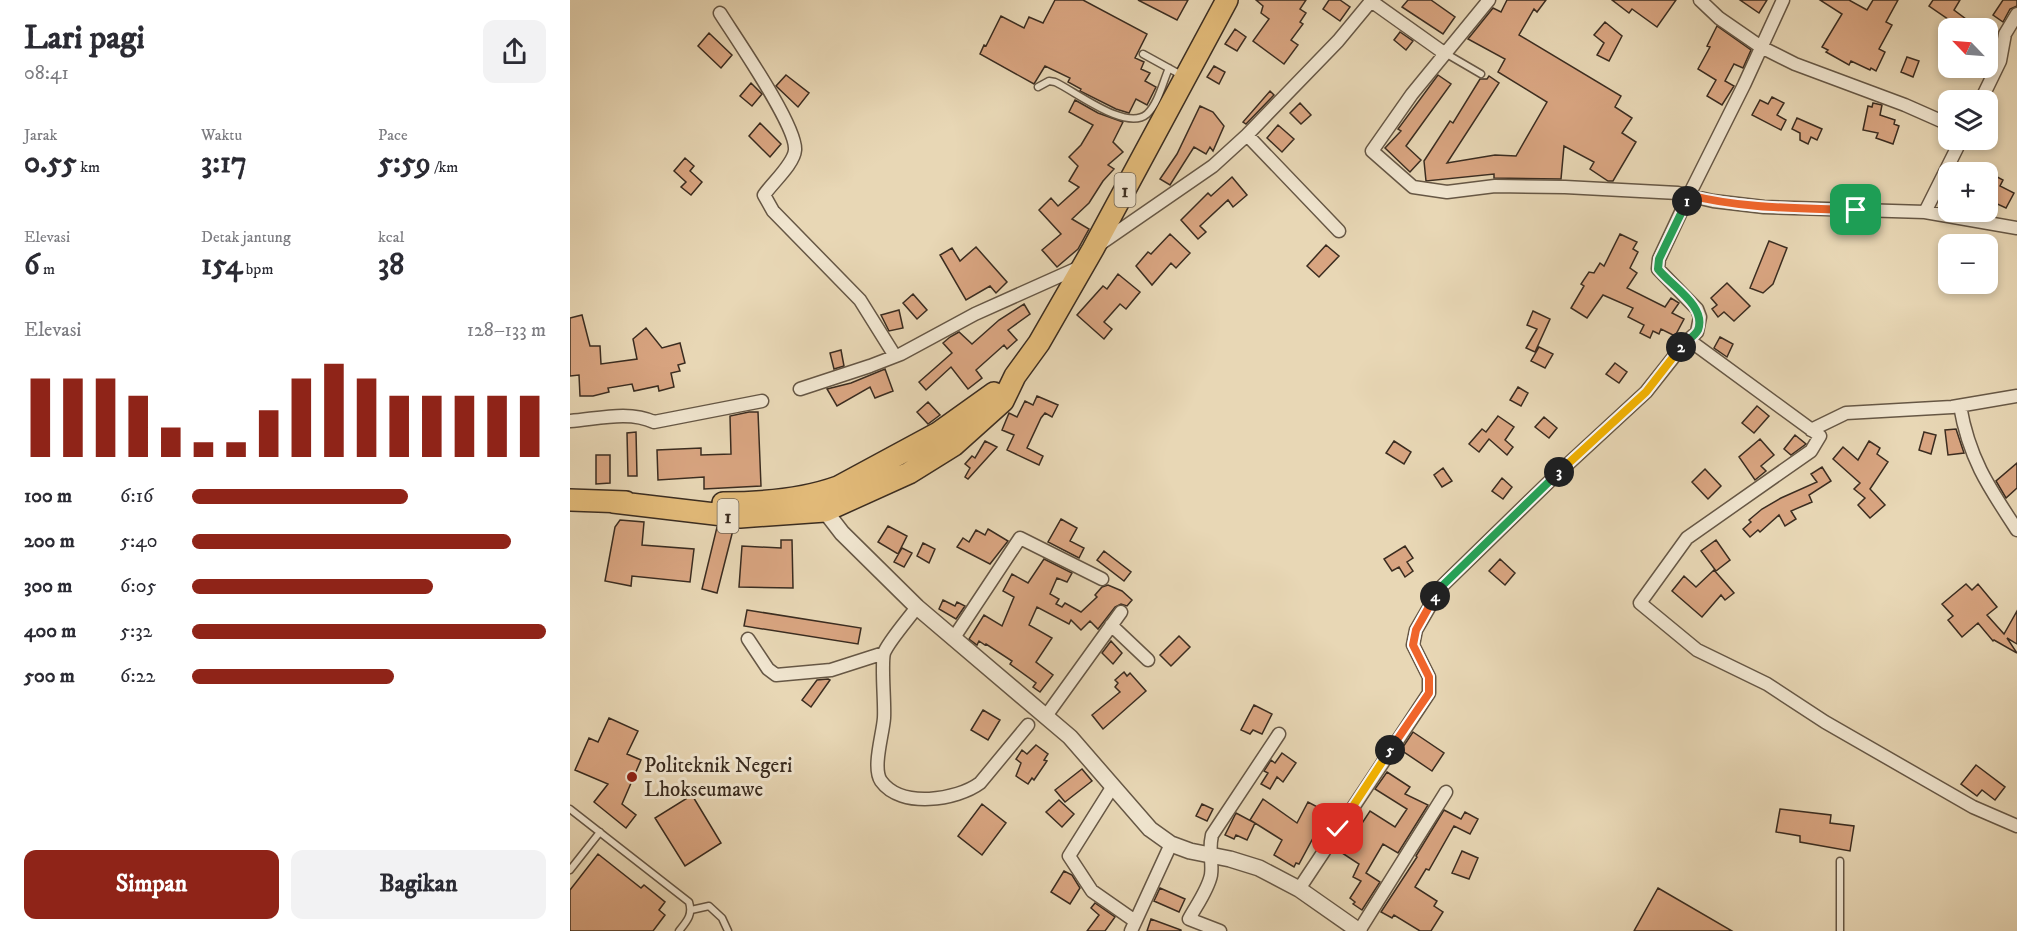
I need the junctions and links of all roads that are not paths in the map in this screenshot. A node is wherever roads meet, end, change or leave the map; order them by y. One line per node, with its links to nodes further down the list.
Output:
1 (1227, 0): 11 (highway, 1)
2 (1489, 0): 9 (street)
3 (1700, 0): 8 (street)
4 (1783, 0): 8 (street)
5 (1371, 1): 9 (street); 16 (street)
6 (720, 13): 24 (street)
7 (2017, 14): 14 (street)
8 (1761, 46): 15 (street); 18 (street)
9 (1444, 53): 12 (lane); 18 (street)
10 (1143, 54): 11 (lane)
11 (1178, 73): 13 (lane); 22 (highway, 1)
12 (1481, 74)
13 (1038, 87)
14 (1986, 90)
15 (1938, 120)
16 (1247, 135): 21 (street); 22 (street)
17 (1956, 150): 19 (street)
18 (1687, 199): 19 (street); 23 (street)
19 (1925, 212): 20 (street)
20 (2017, 228)
21 (1339, 231)
22 (1088, 257): 24 (street); 25 (highway, 1)
23 (1689, 340): 31 (street); 57 (street)
24 (895, 356): 26 (street)
25 (1015, 376): 32 (highway, 1); 32 (highway, 1)
26 (800, 389)
27 (2017, 396): 29 (street)
28 (762, 401): 30 (street)
29 (1960, 406): 31 (street); 36 (street)
30 (570, 421)
31 (1811, 430): 51 (street)
32 (856, 489): 34 (highway, 1); 35 (highway, 1)
33 (570, 500): 34 (highway, 1)
34 (613, 502): 35 (highway, 1)
35 (825, 511): 38 (street)
36 (2017, 530)
37 (1102, 579): 42 (street)
38 (916, 607): 42 (street); 43 (street)
39 (1121, 612): 40 (street)
40 (1111, 625): 44 (street); 45 (street)
41 (748, 639): 43 (street)
42 (953, 639): 45 (street)
43 (884, 653): 46 (street)
44 (1148, 660)
45 (1046, 716): 48 (street)
46 (1028, 725)
47 (1279, 734): 54 (street)
48 (1113, 786): 53 (street); 59 (street)
49 (1446, 792): 64 (street)
50 (570, 808): 52 (lane)
51 (2017, 826)
52 (600, 832): 56 (lane); 58 (lane)
53 (1171, 844): 54 (street); 59 (street)
54 (1209, 855): 57 (street); 63 (street)
55 (1840, 861): 60 (lane)
56 (570, 870)
57 (1299, 889): 64 (street)
58 (691, 910): 61 (lane); 62 (lane)
59 (1133, 926)
60 (1840, 928): 65 (lane)
61 (679, 931)
62 (728, 931)
63 (1220, 931)
64 (1359, 931)
65 (1835, 931)

